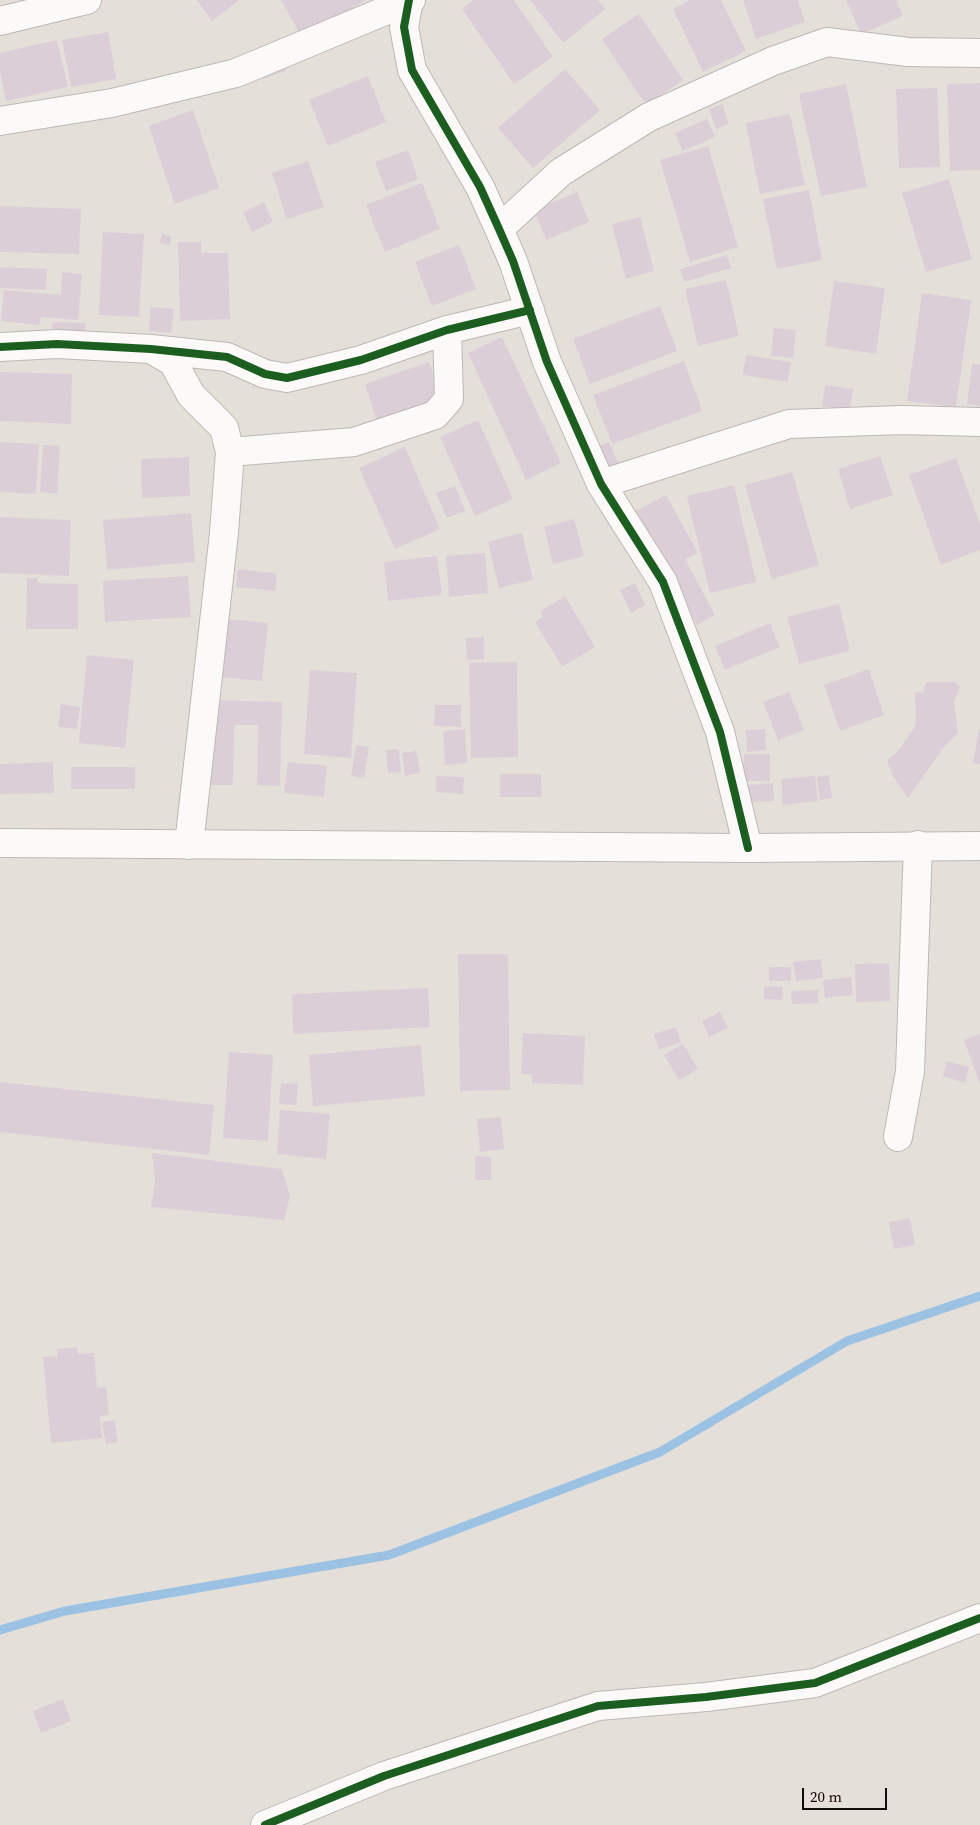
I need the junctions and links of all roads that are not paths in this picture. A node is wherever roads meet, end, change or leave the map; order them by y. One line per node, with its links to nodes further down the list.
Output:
1 (87, 0): 3 (street)
2 (410, 0): 5 (street); 6 (street)
3 (0, 21)
4 (980, 53): 6 (street)
5 (0, 121)
6 (499, 229): 7 (street)
7 (530, 310): 8 (street); 13 (street)
8 (447, 330): 10 (street); 12 (street)
9 (0, 347): 10 (street)
10 (151, 349): 12 (street)
11 (980, 422): 13 (street)
12 (230, 452): 15 (street)
13 (601, 484): 18 (street)
14 (0, 843): 15 (street)
15 (189, 845): 18 (street)
16 (918, 845): 17 (street); 18 (street); 19 (street)
17 (980, 846)
18 (748, 848)
19 (898, 1137)
20 (980, 1618): 21 (street)
21 (265, 1825)

